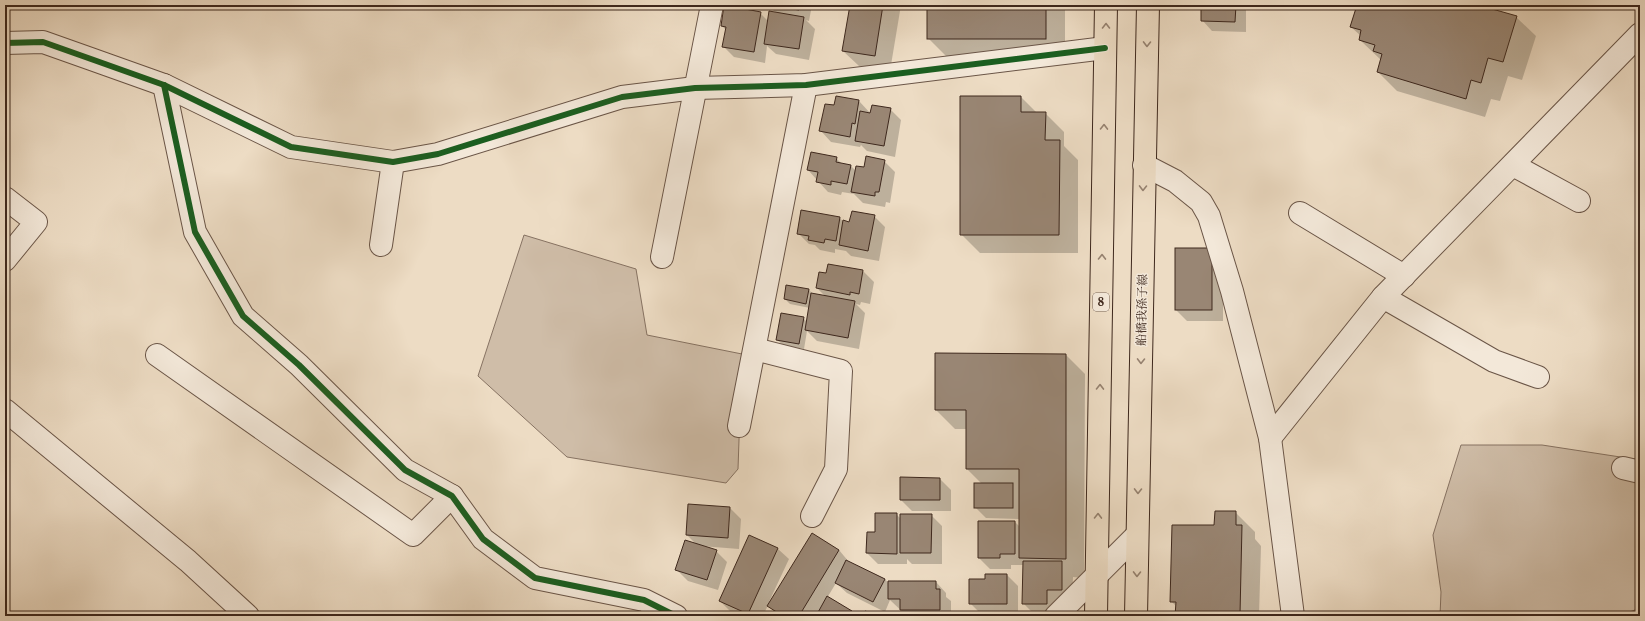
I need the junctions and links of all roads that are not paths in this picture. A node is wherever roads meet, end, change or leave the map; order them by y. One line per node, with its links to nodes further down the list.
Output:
1 (712, 5): 9 (street)
2 (1106, 5): 6 (main road, 8, one-way to 2)
3 (1148, 5): 11 (main road, 船橋我孫子線, one-way to 11)
4 (1640, 34): 12 (street)
5 (5, 43): 7 (street)
6 (1106, 48): 8 (street); 30 (main road, 8, one-way to 6)
7 (164, 85): 10 (street); 27 (street)
8 (806, 85): 9 (street); 21 (street)
9 (696, 88): 10 (street); 17 (street)
10 (393, 162): 16 (street)
11 (1144, 165): 26 (street); 29 (main road, 船橋我孫子線, one-way to 29)
12 (1513, 165): 14 (street); 19 (street)
13 (5, 198): 18 (street)
14 (1579, 201)
15 (1300, 213): 19 (street)
16 (381, 245)
17 (662, 257)
18 (5, 260)
19 (1404, 276): 20 (street)
20 (1383, 297): 23 (street); 26 (street)
21 (755, 349): 25 (street); 28 (street)
22 (157, 355): 27 (street)
23 (1538, 377)
24 (5, 410): 31 (street)
25 (740, 426)
26 (1270, 438): 36 (street)
27 (452, 496): 32 (street)
28 (812, 516)
29 (1137, 535): 30 (street); 35 (main road, 船橋我孫子線, one-way to 35)
30 (1097, 575): 33 (street); 34 (main road, 8)
31 (248, 616)
32 (676, 616)
33 (1056, 616)
34 (1096, 616)
35 (1136, 616)
36 (1293, 616)

